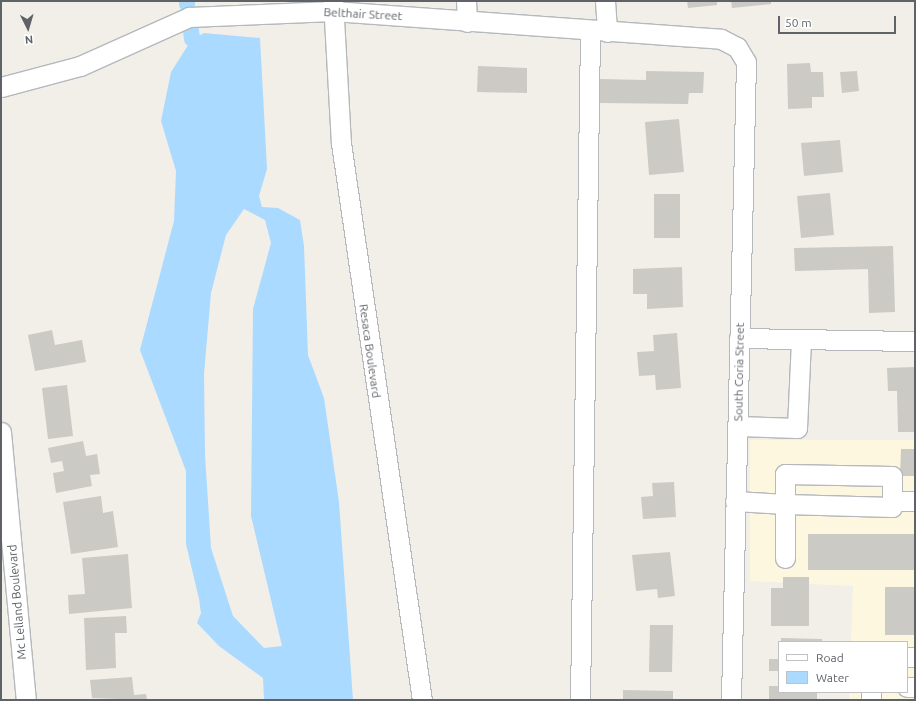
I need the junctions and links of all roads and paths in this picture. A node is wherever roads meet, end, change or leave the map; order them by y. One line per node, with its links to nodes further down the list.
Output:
1 (466, 1): 4 (street)
2 (605, 1): 5 (street)
3 (333, 6): 4 (street, Belthair Street); 7 (street, Belthair Street); 19 (street, Resaca Boulevard)
4 (467, 22): 5 (street, Belthair Street)
5 (599, 31): 6 (street, Belthair Street); 20 (street)
6 (737, 47): 8 (street, South Coria Street)
7 (1, 87)
8 (739, 338): 9 (street); 11 (street, South Coria Street)
9 (801, 339): 10 (street); 11 (street)
10 (915, 341)
11 (737, 426): 13 (street, South Coria Street)
12 (2, 440): 18 (street, Mc Lelland Boulevard)
13 (735, 501): 16 (street); 21 (street, South Coria Street)
14 (892, 501): 15 (street); 16 (street); 16 (street)
15 (915, 501)
16 (785, 504): 17 (street)
17 (785, 558)
18 (26, 700)
19 (422, 700)
20 (580, 700)
21 (731, 700)

